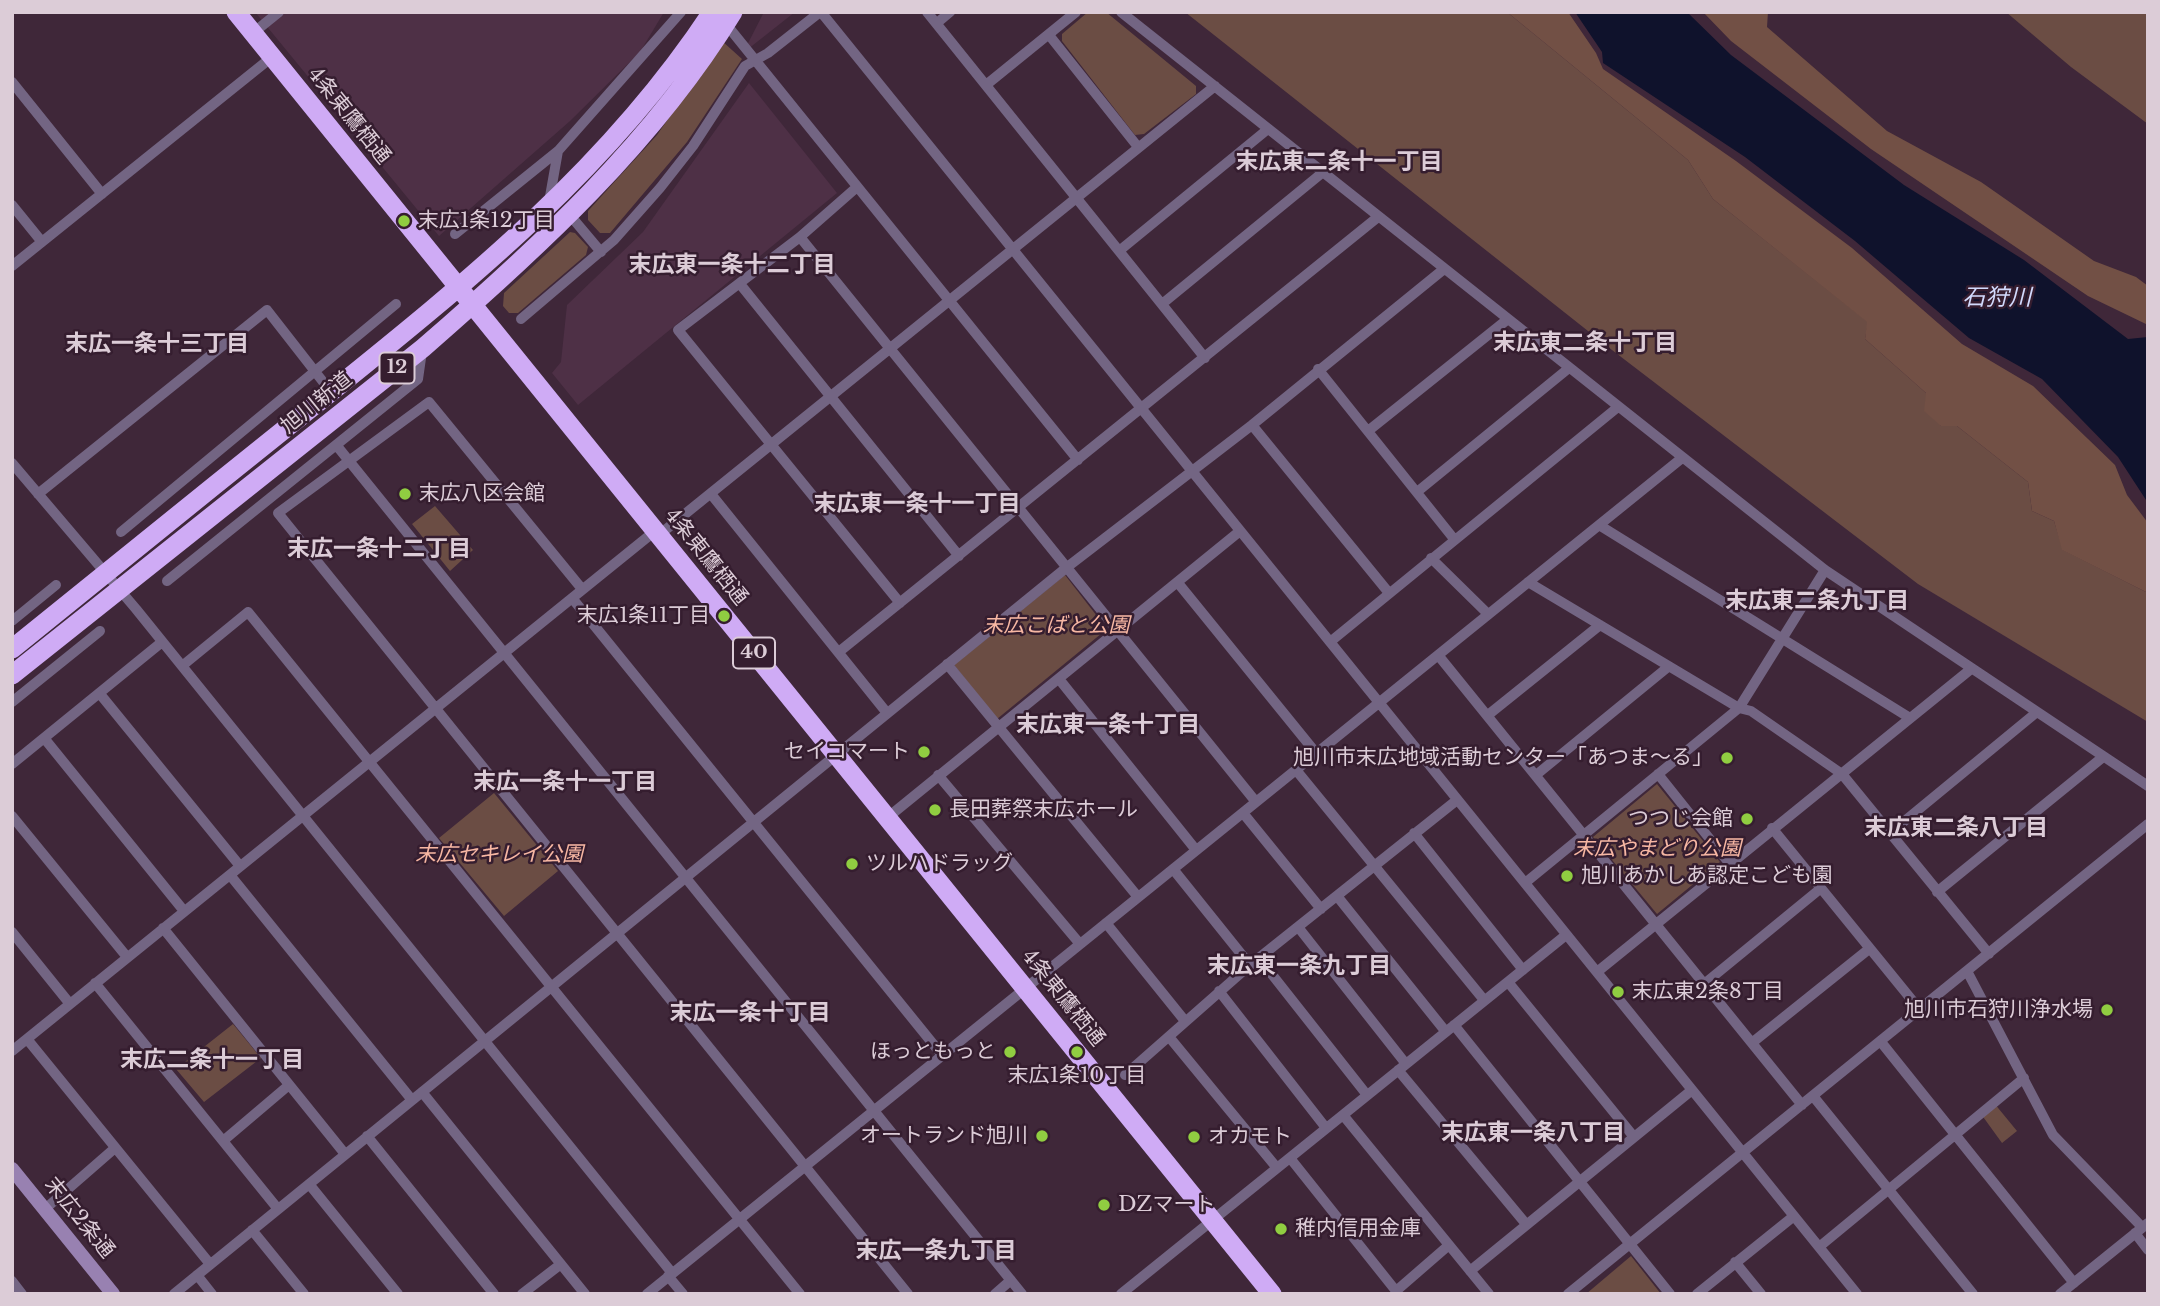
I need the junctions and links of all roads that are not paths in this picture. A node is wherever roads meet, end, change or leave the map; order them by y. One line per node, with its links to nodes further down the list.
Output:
1 (236, 12): 11 (highway, 4条東鷹栖通 / 40)
2 (279, 12): 11 (street)
3 (681, 12): 20 (street)
4 (821, 12): 14 (street); 32 (street)
5 (928, 12): 10 (street)
6 (950, 12): 10 (street)
7 (1076, 12): 12 (street)
8 (1122, 12): 17 (street)
9 (723, 16): 14 (street); 26 (highway, 旭川新道 / 12); 27 (highway, 旭川新道 / 12)
10 (937, 23): 16 (street)
11 (253, 33): 13 (highway, 4条東鷹栖通 / 40)
12 (1049, 35): 16 (street); 19 (street)
13 (272, 57): 23 (street); 38 (highway, 4条東鷹栖通 / 40)
14 (756, 60): 22 (street); 34 (street)
15 (12, 82): 23 (street)
16 (986, 85): 24 (street)
17 (1214, 86): 18 (street); 19 (street)
18 (1268, 129): 21 (street); 33 (street)
19 (1138, 147): 24 (street)
20 (558, 151): 26 (street); 29 (street)
21 (1322, 173): 28 (street); 42 (street)
22 (857, 187): 30 (street); 39 (street)
23 (102, 194): 31 (street)
24 (1078, 198): 32 (street); 33 (street)
25 (12, 205): 31 (street)
26 (548, 208): 38 (highway, 旭川新道 / 12)
27 (569, 214): 34 (street); 41 (highway, 旭川新道 / 12)
28 (1378, 217): 36 (street); 47 (street)
29 (456, 234)
30 (800, 237): 37 (street); 46 (street)
31 (42, 242): 35 (street)
32 (1013, 249): 39 (street); 54 (street)
33 (1119, 251): 42 (street)
34 (601, 252): 43 (street)
35 (12, 266)
36 (1444, 269): 44 (street); 49 (street)
37 (740, 284): 52 (street); 58 (street)
38 (459, 288): 41 (highway, 4条東鷹栖通 / 40); 51 (highway, 旭川新道 / 12)
39 (950, 301): 46 (street); 60 (street)
40 (396, 304): 50 (street)
41 (472, 304): 45 (highway, 旭川新道 / 12); 73 (highway, 4条東鷹栖通 / 40)
42 (1161, 304): 47 (street)
43 (521, 319)
44 (1508, 319): 48 (street); 56 (street)
45 (423, 348): 57 (street); 85 (highway, 旭川新道 / 12)
46 (891, 350): 52 (street); 67 (street)
47 (1205, 358): 54 (street)
48 (1569, 368): 53 (street); 64 (street)
49 (1318, 369): 55 (street); 56 (street)
50 (316, 372): 51 (street); 65 (street); 68 (street)
51 (331, 391): 70 (highway, 旭川新道 / 12)
52 (831, 398): 58 (street); 75 (street)
53 (1618, 407): 59 (street); 74 (street)
54 (1142, 409): 60 (street); 63 (street)
55 (1252, 425): 63 (street); 86 (street)
56 (1368, 431): 64 (street)
57 (337, 446): 61 (street); 80 (street)
58 (772, 446): 66 (street); 88 (street)
59 (1682, 458): 69 (street); 78 (street)
60 (1078, 460): 67 (street)
61 (349, 461): 84 (street); 100 (street); 111 (street)
62 (12, 463): 65 (street)
63 (1190, 470): 71 (street); 77 (street)
64 (1417, 492): 74 (street)
65 (38, 494): 79 (street)
66 (711, 494): 73 (street); 99 (street)
67 (1019, 508): 75 (street); 77 (street)
68 (146, 511): 70 (street); 72 (street)
69 (1599, 525): 81 (street); 95 (street)
70 (160, 529): 79 (highway, 旭川新道 / 12)
71 (1240, 531): 82 (street); 97 (street)
72 (121, 532)
73 (657, 533): 84 (street); 120 (highway, 4条東鷹栖通 / 40)
74 (1454, 539): 76 (street)
75 (960, 556): 88 (street)
76 (1431, 558): 86 (street); 89 (street)
77 (1066, 568): 93 (street); 102 (street)
78 (1825, 570): 95 (street); 105 (street)
79 (105, 574): 85 (street); 94 (highway, 旭川新道 / 12)
80 (167, 581)
81 (1528, 582): 89 (street); 91 (street)
82 (1178, 583): 93 (street); 119 (street)
83 (56, 585): 90 (street)
84 (582, 589): 87 (street)
85 (120, 591): 96 (street); 98 (highway, 旭川新道 / 12)
86 (1389, 593): 97 (street)
87 (572, 598): 100 (street); 136 (street)
88 (900, 604): 99 (street)
89 (1488, 614): 101 (street)
90 (12, 621)
91 (1600, 625): 104 (street); 115 (street)
92 (100, 631): 98 (street)
93 (1118, 631): 107 (street); 131 (street)
94 (16, 639)
95 (1782, 639): 112 (street); 116 (street)
96 (162, 642): 103 (street); 108 (street)
97 (1331, 642): 110 (street)
98 (70, 643): 106 (highway, 旭川新道 / 12); 109 (street)
99 (840, 651): 114 (street)
100 (504, 652): 111 (street); 148 (street)
101 (1438, 654): 110 (street); 115 (street)
102 (947, 664): 114 (street); 117 (street)
103 (182, 666): 122 (street); 134 (street)
104 (1668, 667): 112 (street); 128 (street)
105 (1971, 669): 113 (street); 116 (street)
106 (12, 675)
107 (1059, 679): 117 (street); 142 (street)
108 (100, 694): 118 (street); 145 (street)
109 (12, 702)
110 (1379, 703): 119 (street); 130 (street)
111 (437, 708): 122 (street); 161 (street)
112 (1739, 708): 125 (street); 126 (street)
113 (2037, 712): 121 (street); 140 (street)
114 (887, 713): 120 (street)
115 (1488, 715): 128 (street)
116 (1910, 718): 126 (street)
117 (999, 727): 127 (street); 153 (street)
118 (44, 738): 123 (street); 155 (street)
119 (1316, 753): 124 (street)
120 (836, 754): 135 (highway, 4条東鷹栖通 / 40); 136 (street)
121 (2103, 757): 129 (street); 151 (street)
122 (370, 762): 134 (street); 174 (street)
123 (12, 764)
124 (1296, 770): 131 (street); 144 (street)
125 (1658, 774): 141 (street); 143 (street)
126 (1842, 774): 138 (street); 140 (street)
127 (938, 775): 135 (street); 163 (street)
128 (1536, 775): 141 (street)
129 (2148, 786)
130 (1457, 800): 139 (street); 149 (street)
131 (1256, 802): 132 (street)
132 (1242, 813): 142 (street); 154 (street)
133 (12, 816): 166 (street)
134 (302, 816): 145 (street); 184 (street)
135 (887, 818): 175 (highway, 4条東鷹栖通 / 40)
136 (755, 823): 148 (street); 188 (street)
137 (2148, 824): 165 (street)
138 (1772, 828): 143 (street); 150 (street)
139 (1414, 833): 144 (street); 168 (street)
140 (1890, 833): 151 (street)
141 (1584, 834): 149 (street); 157 (street)
142 (1196, 850): 146 (street)
143 (1730, 863): 157 (street)
144 (1376, 864): 152 (street); 177 (street)
145 (240, 866): 147 (street)
146 (1172, 869): 153 (street); 167 (street)
147 (230, 875): 155 (street); 197 (street)
148 (687, 878): 161 (street); 199 (street)
149 (1525, 883): 162 (street)
150 (1820, 889): 164 (street); 173 (street)
151 (1937, 892): 165 (street)
152 (1337, 896): 154 (street); 181 (street)
153 (1138, 897): 156 (street)
154 (1321, 909): 158 (street)
155 (184, 911): 159 (street)
156 (1106, 923): 163 (street); 180 (street)
157 (1655, 924): 170 (street); 173 (street)
158 (1298, 927): 167 (street); 189 (street)
159 (163, 928): 166 (street); 192 (street)
160 (12, 932): 178 (street)
161 (617, 932): 174 (street); 210 (street)
162 (1566, 935): 168 (street); 170 (street)
163 (1080, 944): 175 (street)
164 (1869, 949): 179 (street); 185 (street)
165 (1989, 954): 169 (street)
166 (128, 957): 172 (street)
167 (1255, 962): 176 (street); 195 (street)
168 (1523, 970): 171 (street)
169 (1967, 971): 179 (street); 191 (street)
170 (1597, 972): 193 (street)
171 (1508, 982): 177 (street); 204 (street)
172 (95, 984): 178 (street); 205 (street)
173 (1704, 984): 185 (street)
174 (551, 987): 184 (street); 219 (street)
175 (1025, 988): 188 (street); 220 (highway, 4条東鷹栖通 / 40)
176 (1219, 991): 180 (street); 201 (street)
177 (1484, 1000): 181 (street)
178 (70, 1004): 183 (street)
179 (1920, 1010): 186 (street)
180 (1185, 1021): 182 (street)
181 (1450, 1028): 189 (street); 213 (street)
182 (1170, 1038): 190 (street); 211 (street)
183 (27, 1039): 187 (street); 206 (street)
184 (484, 1042): 194 (street); 232 (street)
185 (1753, 1042): 198 (street)
186 (1881, 1042): 196 (street); 203 (street)
187 (13, 1049)
188 (942, 1055): 199 (street)
189 (1402, 1067): 195 (street); 221 (street)
190 (1125, 1075)
191 (2024, 1079): 203 (street); 222 (street)
192 (289, 1085): 205 (street); 208 (street)
193 (1692, 1090): 204 (street); 207 (street)
194 (422, 1092): 197 (street); 230 (street)
195 (1367, 1095): 200 (street)
196 (1813, 1096): 198 (street); 215 (street)
197 (412, 1100): 202 (street)
198 (1802, 1105): 207 (street)
199 (874, 1110): 210 (street); 234 (street)
200 (1343, 1115): 201 (street); 225 (street)
201 (1326, 1128): 209 (street)
202 (367, 1136): 208 (street); 243 (street)
203 (1954, 1136): 215 (street); 236 (street)
204 (1634, 1137): 213 (street)
205 (223, 1141): 217 (street)
206 (115, 1148): 216 (street); 229 (street)
207 (1743, 1153): 218 (street); 224 (street)
208 (345, 1154): 214 (street)
209 (1290, 1158): 211 (street); 225 (street)
210 (806, 1165): 219 (street); 249 (street)
211 (1277, 1168): 220 (street)
212 (12, 1169): 216 (street, 末広2条通)
213 (1579, 1182): 221 (street); 224 (street)
214 (309, 1184): 217 (street); 242 (street)
215 (1889, 1190): 226 (street); 260 (street)
216 (45, 1209): 238 (street, 末広2条通)
217 (278, 1209): 223 (street)
218 (1794, 1216): 226 (street); 228 (street)
219 (739, 1218): 232 (street); 248 (street)
220 (1213, 1220): 252 (street); 253 (highway, 4条東鷹栖通 / 40)
221 (1526, 1224): 231 (street)
222 (2141, 1228): 227 (street); 236 (street)
223 (252, 1230): 229 (street); 241 (street)
224 (1630, 1244): 255 (street); 256 (street)
225 (1449, 1245): 231 (street)
226 (1819, 1247): 259 (street)
227 (2148, 1250)
228 (1735, 1262): 257 (street); 258 (street)
229 (210, 1264): 233 (street)
230 (561, 1264): 244 (street); 245 (street)
231 (1470, 1271): 254 (street)
232 (670, 1274): 246 (street); 247 (street)
233 (197, 1275): 239 (street); 240 (street)
234 (1011, 1280): 250 (street); 251 (street)
235 (12, 1281): 237 (street)
236 (2069, 1289)
237 (22, 1294)
238 (113, 1294)
239 (174, 1294)
240 (212, 1294)
241 (304, 1294)
242 (398, 1294)
243 (494, 1294)
244 (523, 1294)
245 (584, 1294)
246 (646, 1294)
247 (682, 1294)
248 (800, 1294)
249 (908, 1294)
250 (995, 1294)
251 (1022, 1294)
252 (1121, 1294)
253 (1272, 1294)
254 (1489, 1294)
255 (1568, 1294)
256 (1670, 1294)
257 (1697, 1294)
258 (1761, 1294)
259 (1857, 1294)
260 (1973, 1294)

